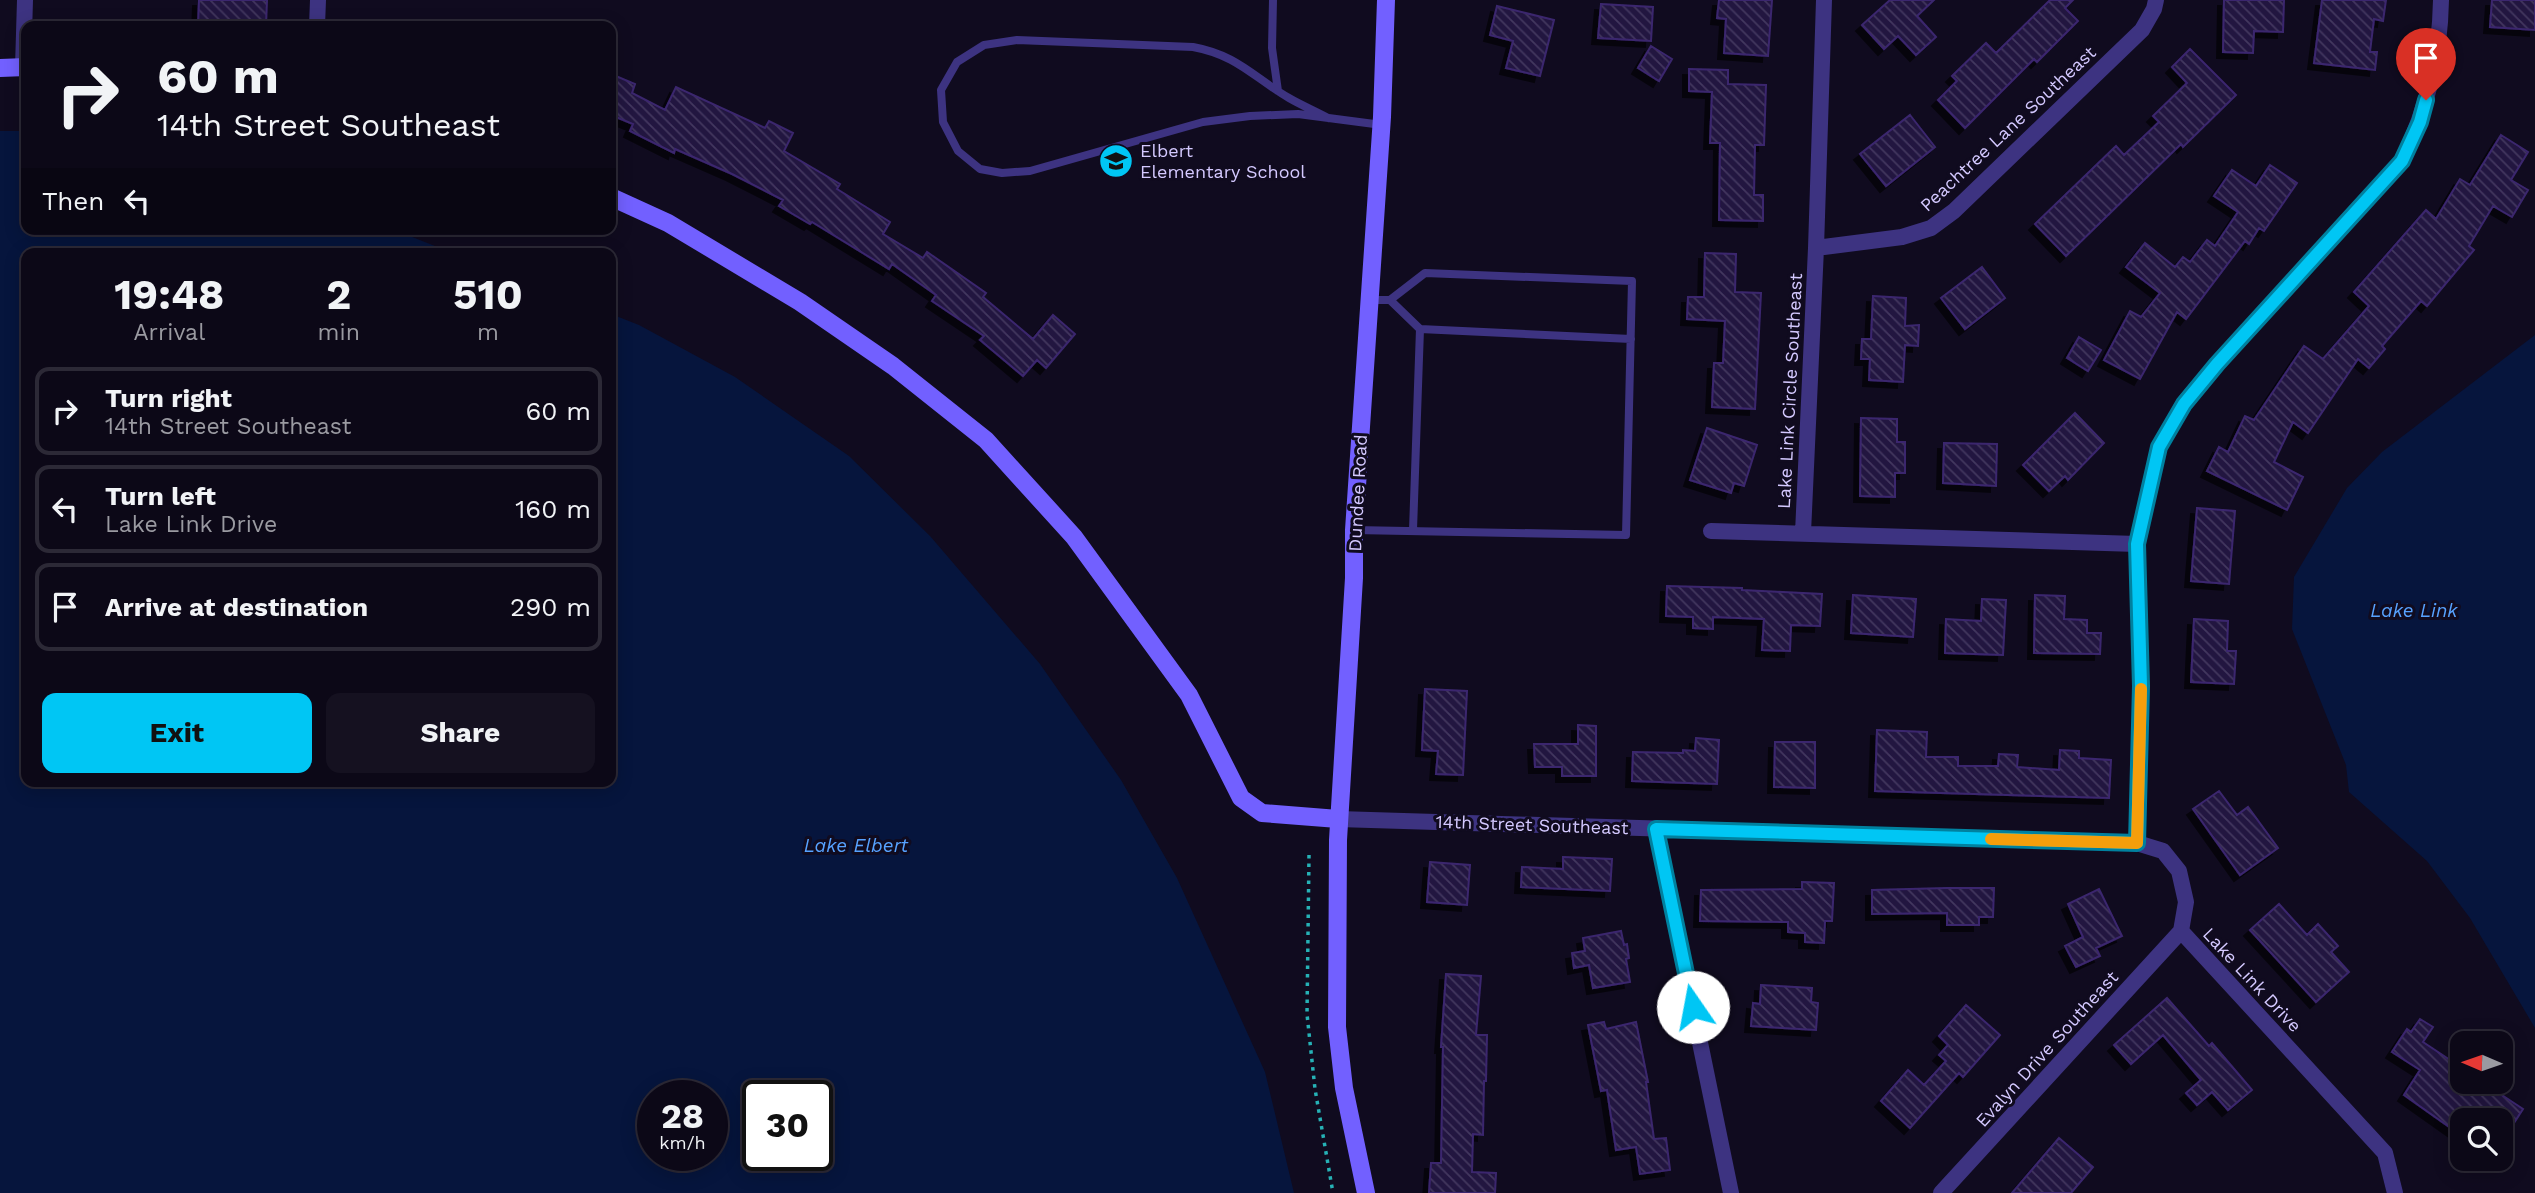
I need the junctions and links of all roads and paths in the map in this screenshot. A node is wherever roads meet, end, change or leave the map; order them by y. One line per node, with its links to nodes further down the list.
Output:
1 (25, 0): 8 (street)
2 (318, 0): 9 (street)
3 (1273, 0): 12 (lane)
4 (1386, 0): 14 (main road, Dundee Road)
5 (1824, 0): 16 (street, Lake Link Circle Southeast)
6 (2156, 0): 16 (street, Peachtree Lane Southeast)
7 (2441, 0): 25 (street)
8 (25, 21)
9 (317, 21)
10 (21, 67): 11 (main road)
11 (0, 68)
12 (1278, 90): 13 (lane); 13 (lane)
13 (1328, 118): 14 (lane)
14 (1382, 125): 17 (main road, Dundee Road)
15 (616, 199): 26 (main road, 14th Street Southeast)
16 (1816, 248): 24 (street, Lake Link Circle Southeast)
17 (1371, 300): 18 (lane); 21 (main road, Dundee Road)
18 (1390, 300): 19 (lane); 20 (lane)
19 (1420, 329): 20 (lane); 22 (lane)
20 (1631, 339): 22 (lane)
21 (1354, 530): 22 (lane); 26 (main road, Dundee Road)
22 (1413, 530)
23 (1711, 531): 24 (street)
24 (1803, 533): 25 (street, Lake Link Circle Southeast)
25 (2137, 544): 28 (street)
26 (1338, 819): 27 (street, 14th Street Southeast); 32 (main road, Dundee Road)
27 (1656, 829): 28 (street, 14th Street Southeast); 33 (street)
28 (2137, 843): 30 (street, Lake Link Drive)
29 (1309, 855): 31 (path)
30 (2181, 931): 34 (street, Evalyn Drive Southeast); 35 (street, Lake Link Drive)
31 (1333, 1193)
32 (1366, 1193)
33 (1731, 1193)
34 (1941, 1193)
35 (2395, 1193)

